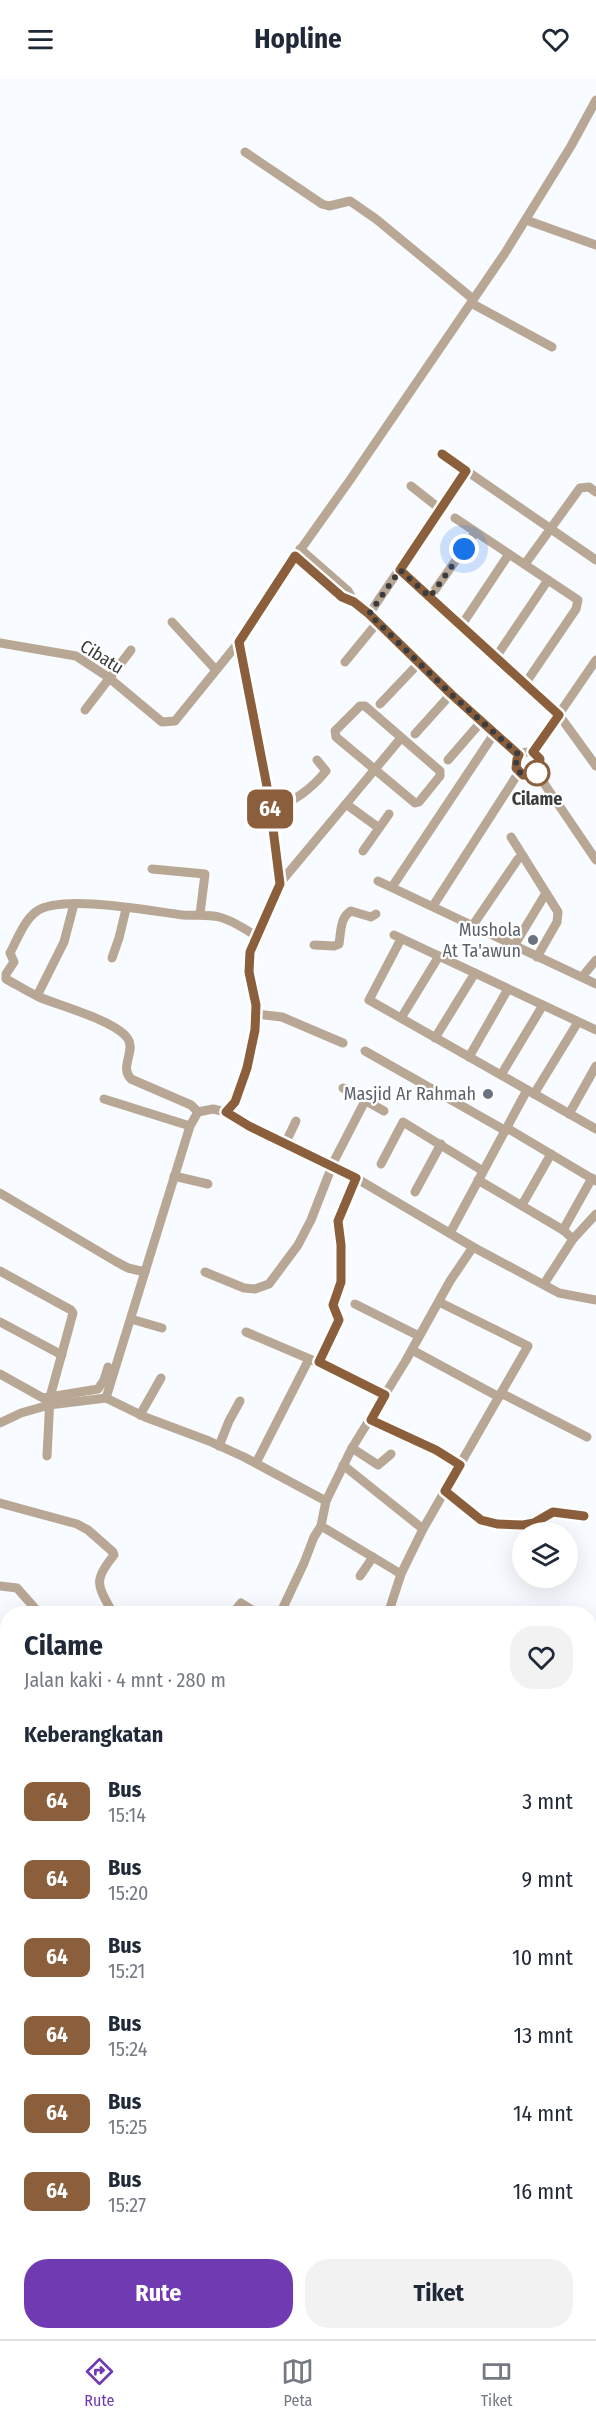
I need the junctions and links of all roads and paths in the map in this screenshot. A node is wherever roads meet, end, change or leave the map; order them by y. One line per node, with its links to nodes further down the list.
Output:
1 (596, 100): 3 (street)
2 (245, 152): 5 (street)
3 (526, 220): 4 (street); 5 (street)
4 (596, 245)
5 (472, 301): 6 (street); 15 (street)
6 (552, 348)
7 (442, 454): 8 (street)
8 (466, 471): 11 (street); 13 (street)
9 (411, 486): 11 (street)
10 (596, 492): 13 (street)
11 (439, 508): 19 (street)
12 (455, 518): 14 (street)
13 (551, 528): 17 (street); 18 (street)
14 (475, 533): 16 (street); 21 (street)
15 (297, 552): 22 (street); 26 (street)
16 (509, 554): 18 (street); 25 (street)
17 (596, 560)
18 (525, 564): 20 (street)
19 (400, 570): 21 (street); 22 (street)
20 (548, 580): 29 (street); 35 (street)
21 (430, 597): 25 (street)
22 (369, 614): 24 (street)
23 (172, 622): 33 (street)
24 (377, 623): 31 (street); 32 (street)
25 (461, 626): 29 (street)
26 (239, 642): 33 (street); 55 (street)
27 (0, 643): 34 (street, Cibatu)
28 (131, 650): 34 (street)
29 (496, 657): 35 (street)
30 (596, 660): 39 (street)
31 (345, 662)
32 (419, 663): 36 (street); 37 (street)
33 (215, 669): 34 (street, Cibatu)
34 (108, 677): 38 (street)
35 (525, 684): 39 (street)
36 (451, 694): 40 (street); 41 (street)
37 (380, 704)
38 (85, 710)
39 (559, 715): 45 (street); 47 (street)
40 (481, 722): 42 (street); 49 (street)
41 (415, 734)
42 (495, 734): 46 (street); 65 (street)
43 (401, 738): 51 (street); 51 (street); 51 (street)
44 (596, 747): 47 (street)
45 (533, 752): 46 (street); 53 (street)
46 (519, 755): 52 (street)
47 (590, 757): 50 (street)
48 (317, 760): 55 (street)
49 (448, 760)
50 (596, 766)
51 (374, 769): 54 (street)
52 (519, 772): 53 (street); 68 (street)
53 (537, 773): 61 (street)
54 (346, 804): 57 (street); 64 (street)
55 (270, 811): 64 (street)
56 (389, 814): 57 (street)
57 (379, 828): 59 (street)
58 (511, 837): 60 (street)
59 (363, 851)
60 (523, 856): 66 (street); 72 (street)
61 (596, 860)
62 (152, 869): 70 (street)
63 (378, 881): 65 (street)
64 (280, 884): 73 (street)
65 (392, 887): 68 (street)
66 (546, 893): 75 (street); 79 (street)
67 (74, 904): 69 (street); 77 (street); 86 (street)
68 (433, 906): 72 (street)
69 (126, 909): 70 (street); 80 (street)
70 (200, 914): 73 (street)
71 (376, 914): 74 (street)
72 (473, 925): 75 (street)
73 (256, 936): 88 (street)
74 (314, 945)
75 (514, 946): 79 (street)
76 (0, 948): 77 (street)
77 (10, 953): 86 (street)
78 (439, 956): 82 (street); 89 (street); 89 (street)
79 (537, 957): 83 (street)
80 (112, 958)
81 (596, 960): 83 (street)
82 (474, 973): 85 (street); 92 (street)
83 (582, 977): 84 (street)
84 (596, 984)
85 (508, 989): 87 (street); 95 (street)
86 (37, 996): 103 (street)
87 (543, 1005): 90 (street); 97 (street)
88 (256, 1014): 93 (street); 104 (street)
89 (401, 1018): 92 (street)
90 (578, 1022): 91 (street); 99 (street)
91 (596, 1030)
92 (435, 1038): 95 (street)
93 (343, 1043)
94 (365, 1051): 109 (street)
95 (469, 1057): 97 (street)
96 (596, 1066): 105 (street)
97 (501, 1075): 99 (street)
98 (343, 1088): 101 (street)
99 (531, 1092): 105 (street); 109 (street)
100 (104, 1099): 107 (street)
101 (366, 1101): 102 (street); 114 (street)
102 (384, 1111)
103 (198, 1112): 104 (street); 107 (street)
104 (226, 1112): 110 (street)
105 (569, 1114): 108 (street)
106 (296, 1121): 110 (street)
107 (190, 1126): 116 (street)
108 (596, 1129)
109 (506, 1130): 112 (street); 115 (street)
110 (285, 1144): 114 (street)
111 (441, 1144): 113 (street); 115 (street); 120 (street)
112 (551, 1154): 118 (street); 122 (street)
113 (381, 1164)
114 (332, 1165): 117 (street); 130 (street)
115 (481, 1175): 122 (street); 125 (street)
116 (174, 1176): 119 (street); 129 (street)
117 (356, 1178): 125 (street); 144 (street)
118 (594, 1179): 124 (street)
119 (207, 1184)
120 (415, 1192)
121 (1, 1195): 129 (street)
122 (522, 1205): 124 (street)
123 (596, 1214): 126 (street)
124 (563, 1230): 126 (street)
125 (450, 1233): 127 (street)
126 (573, 1239): 131 (street)
127 (473, 1247): 131 (street); 134 (street)
128 (0, 1271): 142 (street)
129 (145, 1272): 136 (street)
130 (206, 1272)
131 (544, 1284): 133 (street)
132 (131, 1299): 150 (street)
133 (596, 1300)
134 (439, 1302): 140 (street); 148 (street)
135 (355, 1304): 140 (street)
136 (131, 1319): 138 (street); 149 (street)
137 (0, 1322): 142 (street)
138 (162, 1328)
139 (246, 1332): 143 (street)
140 (419, 1336): 141 (street)
141 (412, 1350): 147 (street); 148 (street)
142 (62, 1355): 150 (street)
143 (309, 1359): 144 (street); 160 (street)
144 (319, 1362): 147 (street)
145 (0, 1374): 150 (street)
146 (161, 1378): 152 (street)
147 (385, 1395): 153 (street)
148 (500, 1395): 155 (street); 162 (street)
149 (106, 1398): 150 (street); 152 (street)
150 (49, 1401): 154 (street); 159 (street)
151 (240, 1401): 156 (street)
152 (140, 1415): 156 (street)
153 (371, 1420): 157 (street); 162 (street)
154 (0, 1424)
155 (587, 1437)
156 (219, 1446): 160 (street)
157 (352, 1448): 158 (street); 161 (street)
158 (391, 1454)
159 (47, 1456)
160 (256, 1463): 164 (street)
161 (343, 1465): 164 (street); 168 (street)
162 (460, 1465): 163 (street)
163 (445, 1491): 166 (street); 168 (street)
164 (326, 1501): 167 (street)
165 (0, 1503): 174 (street)
166 (584, 1516)
167 (321, 1526): 169 (street); 175 (street)
168 (423, 1528): 170 (street)
169 (373, 1557): 170 (street); 171 (street)
170 (401, 1574): 176 (street)
171 (360, 1576)
172 (0, 1586): 173 (street)
173 (32, 1606)
174 (109, 1606)
175 (284, 1606)
176 (391, 1606)

